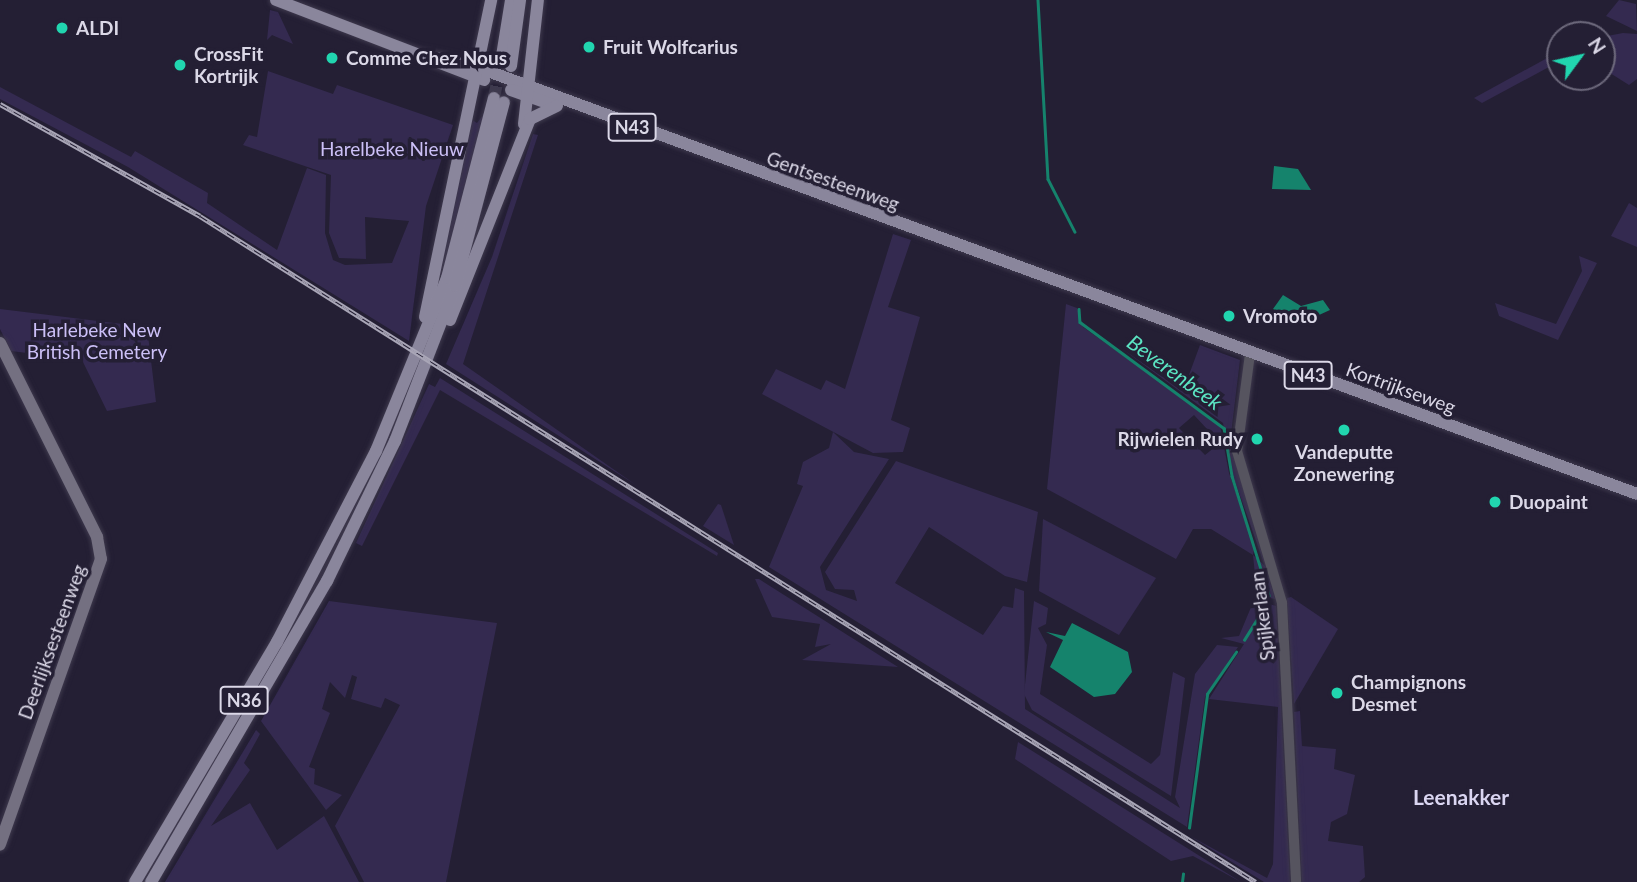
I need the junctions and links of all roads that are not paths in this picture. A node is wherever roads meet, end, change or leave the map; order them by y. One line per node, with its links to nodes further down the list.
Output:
1 (276, 0): 7 (main road, Gentsesteenweg / N43)
2 (491, 0): 6 (main road)
3 (511, 0): 4 (main road)
4 (520, 0)
5 (538, 0): 10 (main road)
6 (486, 25): 8 (main road); 9 (main road)
7 (425, 56): 8 (main road, Gentsesteenweg / N43); 9 (main road, Gentsesteenweg / N43)
8 (458, 61): 9 (main road, Gentsesteenweg / N43)
9 (479, 74): 10 (main road, Gentsesteenweg / N43); 17 (main road)
10 (530, 93): 11 (main road, Gentsesteenweg / N43); 12 (main road, Gentsesteenweg / N43); 13 (main road)
11 (557, 106): 12 (main road, Gentsesteenweg / N43); 13 (main road)
12 (581, 107): 14 (main road, Gentsesteenweg / N43)
13 (519, 145): 18 (main road)
14 (1072, 289): 16 (main road, Kortrijkseweg / N43)
15 (0, 343): 20 (main road, Deerlijksesteenweg)
16 (1250, 354): 19 (main road, Kortrijkseweg / N43); 23 (street, Spijkerlaan)
17 (411, 371): 18 (main road, N36); 21 (main road, N36)
18 (395, 441): 22 (main road, N36)
19 (1637, 494)
20 (0, 845)
21 (135, 882)
22 (151, 882)
23 (1296, 882)

